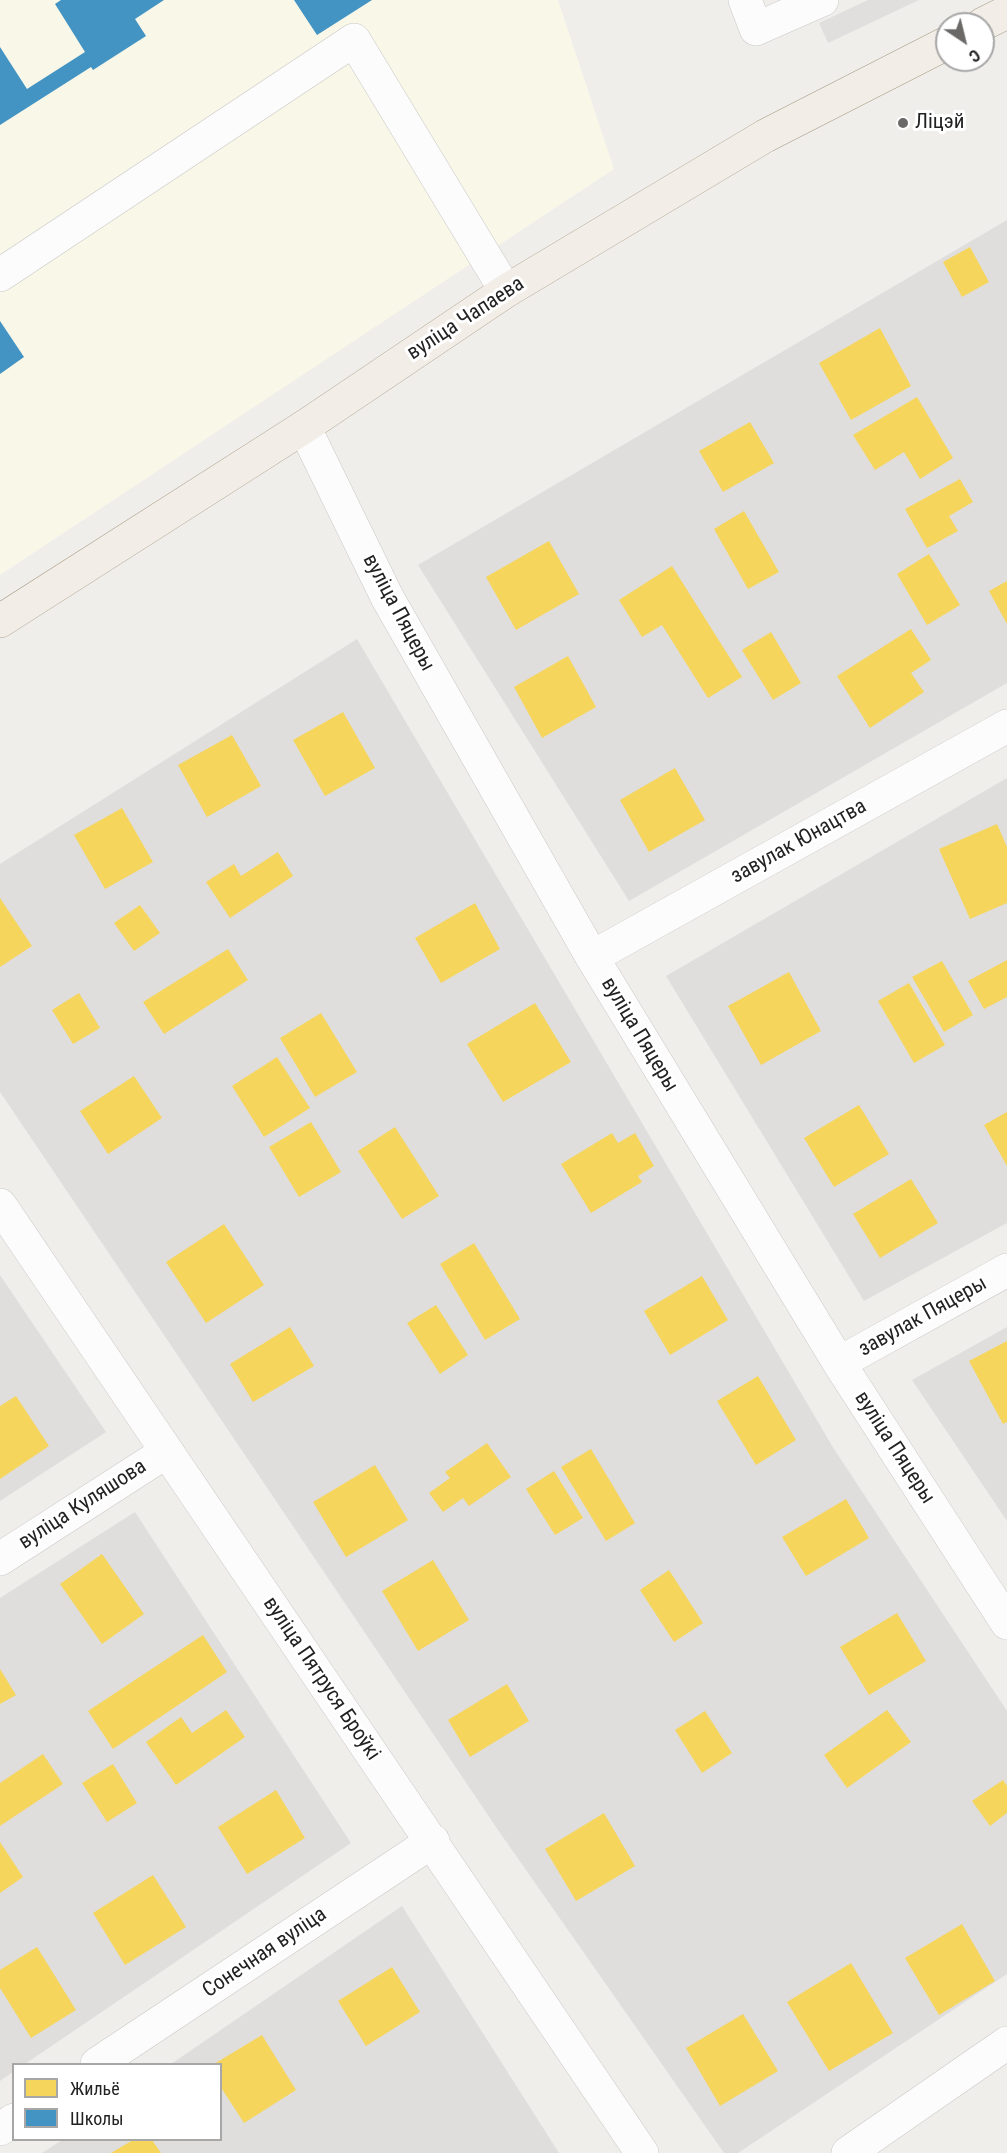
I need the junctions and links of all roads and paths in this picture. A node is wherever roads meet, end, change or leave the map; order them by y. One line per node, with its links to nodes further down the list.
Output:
1 (744, 0): 2 (street)
2 (822, 0)
3 (935, 49): 5 (main road, вуліца Чапаева)
4 (0, 275): 5 (street)
5 (506, 291): 6 (main road, вуліца Чапаева)
6 (304, 428): 7 (main road, вуліца Чапаева); 9 (street, вуліца Пяцеры)
7 (0, 621)
8 (1007, 726): 9 (street, завулак Юнацтва)
9 (591, 957): 12 (street, вуліца Пяцеры)
10 (0, 1205): 13 (street, вуліца Пятруся Броўкі)
11 (1007, 1270): 12 (street, завулак Пяцеры)
12 (839, 1363): 15 (street, вуліца Пяцеры)
13 (165, 1452): 14 (street, вуліца Куляшова); 16 (street, вуліца Пятруся Броўкі)
14 (0, 1559)
15 (1007, 1623)
16 (433, 1841): 18 (street, Сонечная вуліца); 19 (street, вуліца Пятруся Броўкі)
17 (1007, 2043): 20 (street)
18 (99, 2063)
19 (642, 2153)
20 (848, 2153)

